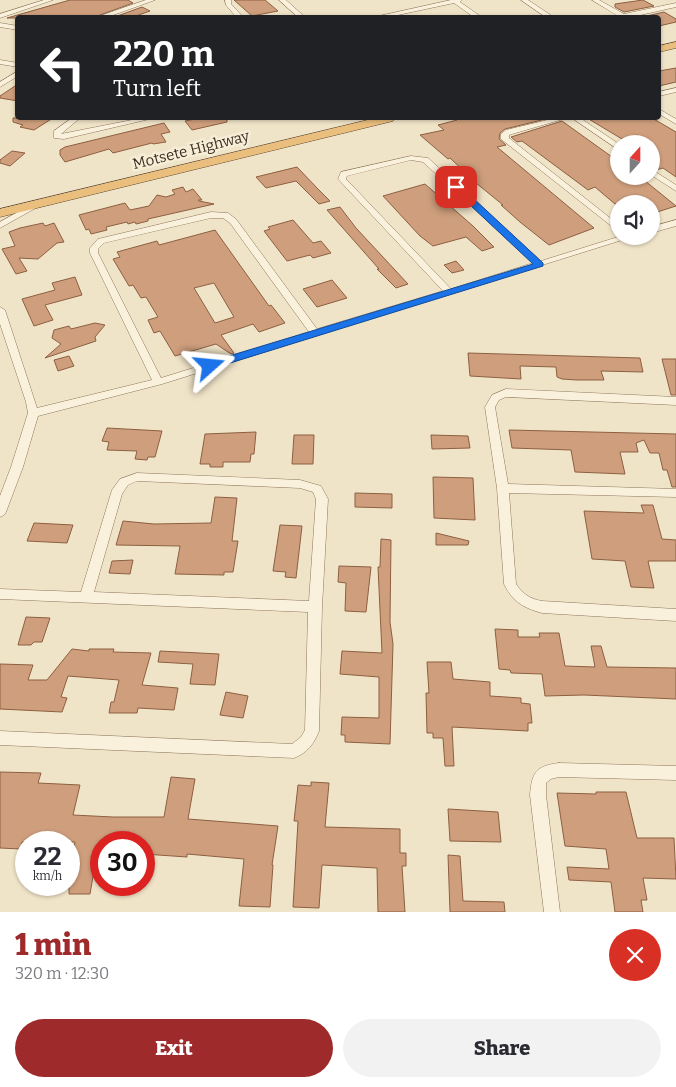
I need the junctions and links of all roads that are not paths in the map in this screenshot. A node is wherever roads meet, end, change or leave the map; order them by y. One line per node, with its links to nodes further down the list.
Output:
1 (50, 0): 17 (street)
2 (152, 0): 9 (street)
3 (228, 0): 10 (street)
4 (282, 0): 11 (street)
5 (457, 0): 12 (street); 13 (street)
6 (524, 0): 14 (street)
7 (596, 0): 15 (street)
8 (676, 5): 16 (street)
9 (105, 15)
10 (238, 15)
11 (300, 15)
12 (387, 15)
13 (476, 15)
14 (547, 15)
15 (622, 15)
16 (629, 15)
17 (0, 16)
18 (0, 25): 19 (street)
19 (15, 28)
20 (676, 45): 21 (highway)
21 (661, 48)
22 (676, 51): 23 (highway)
23 (661, 55)
24 (0, 62): 25 (street)
25 (15, 64)
26 (15, 74): 27 (street)
27 (0, 85)
28 (676, 90): 29 (street)
29 (661, 94)
30 (661, 112): 37 (street)
31 (73, 120): 32 (street)
32 (125, 120)
33 (348, 120): 41 (highway, Motsete Highway)
34 (381, 120): 42 (highway, Motsete Highway)
35 (555, 120): 44 (street)
36 (579, 120): 38 (street)
37 (676, 122)
38 (610, 142)
39 (660, 177): 40 (street)
40 (676, 189)
41 (0, 202)
42 (38, 204): 43 (highway, Motsete Highway); 45 (street)
43 (0, 213)
44 (610, 222)
45 (0, 225)
46 (674, 225): 47 (street)
47 (660, 228)
48 (610, 242): 49 (street)
49 (539, 264): 50 (street); 50 (street)
50 (449, 292): 52 (street)
51 (0, 310): 53 (street)
52 (315, 333): 55 (street); 55 (street)
53 (12, 344): 54 (street); 57 (street)
54 (0, 347)
55 (158, 382): 57 (street)
56 (676, 401): 58 (street)
57 (33, 413): 60 (street)
58 (503, 488): 59 (street); 64 (street)
59 (676, 493)
60 (0, 512)
61 (0, 594): 62 (street)
62 (86, 598): 63 (street); 63 (street)
63 (315, 607): 65 (street)
64 (676, 615)
65 (0, 738)
66 (676, 774): 67 (street)
67 (552, 912)

